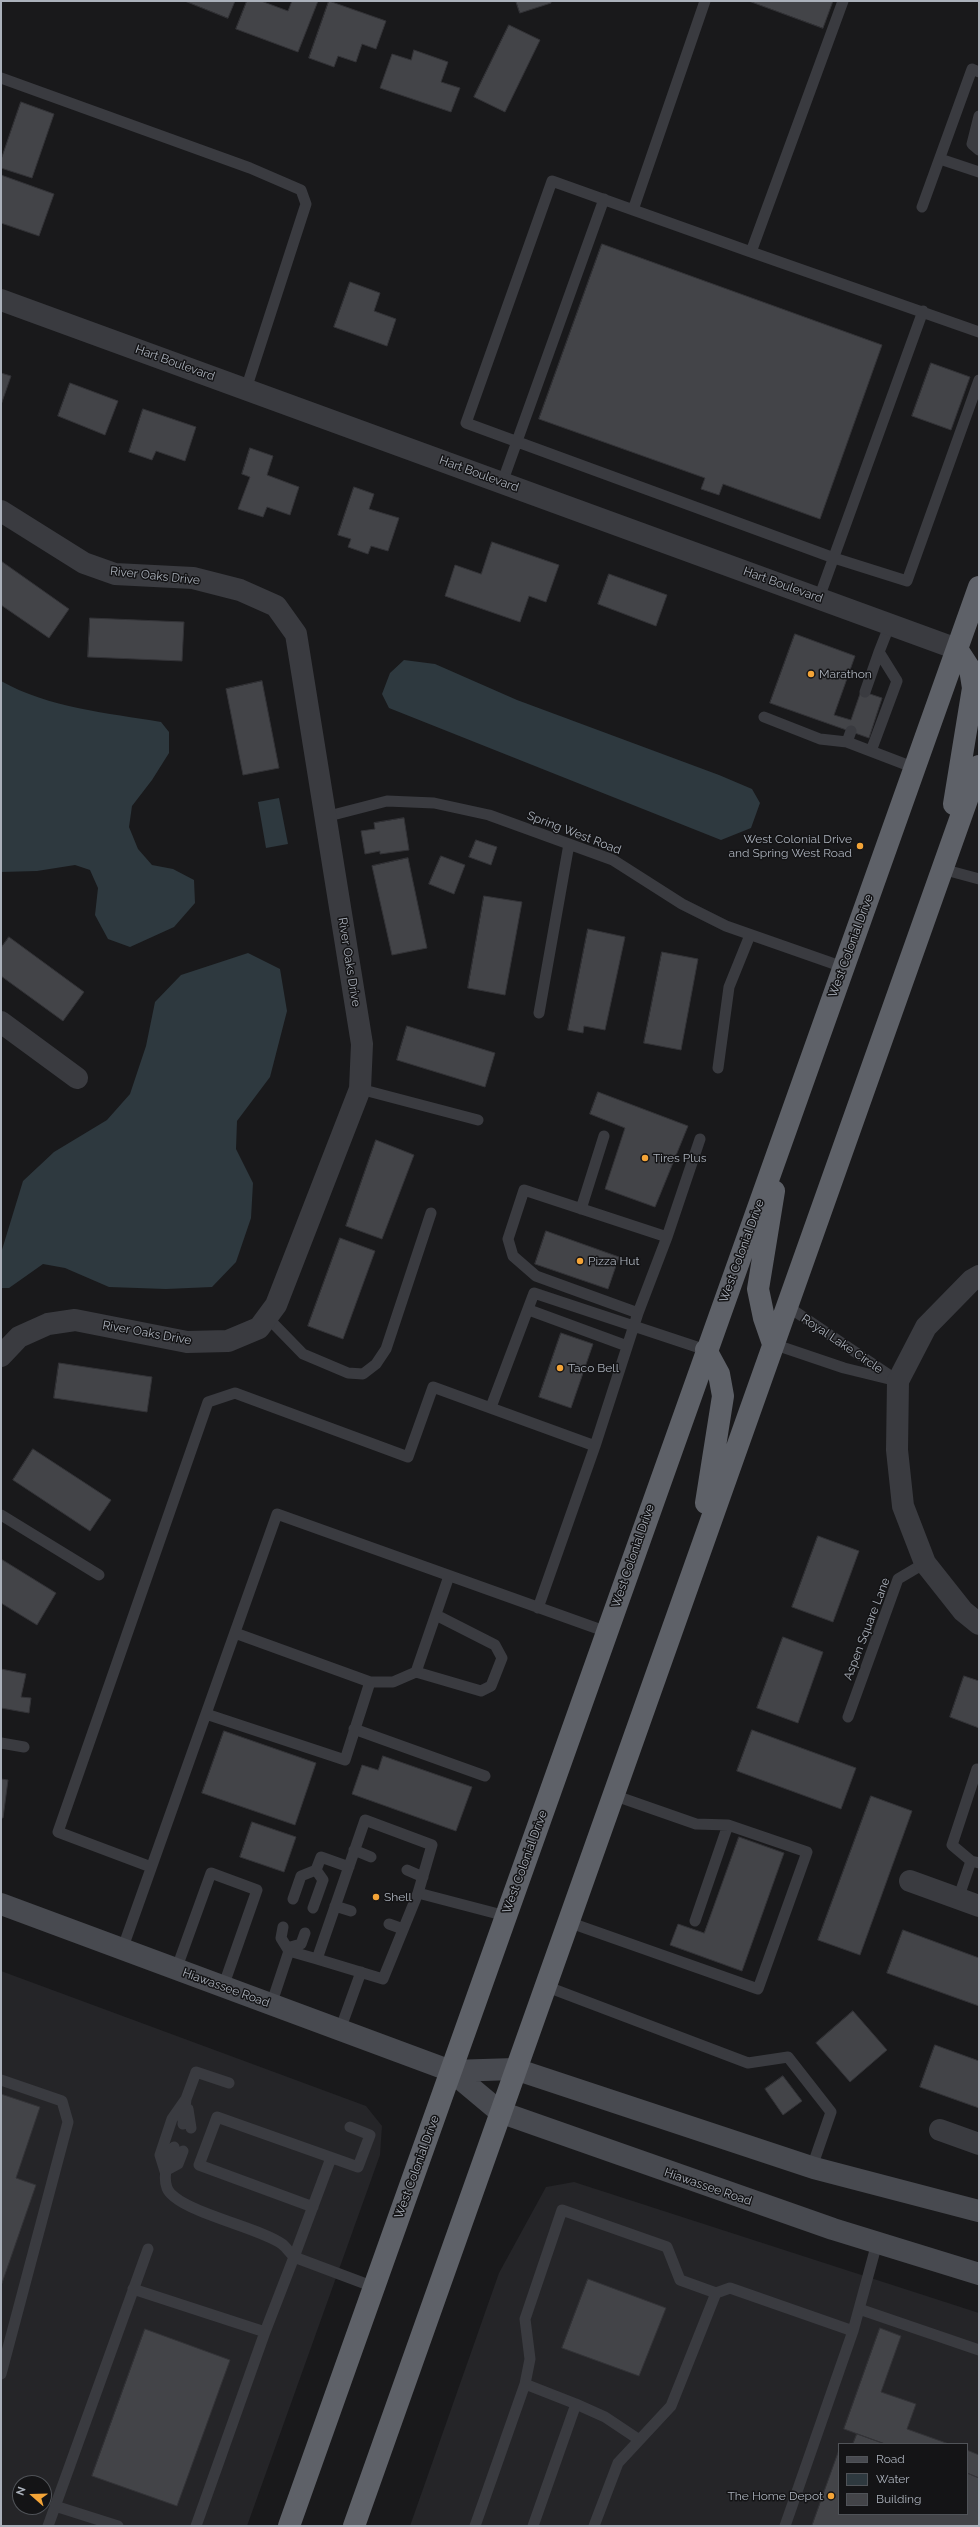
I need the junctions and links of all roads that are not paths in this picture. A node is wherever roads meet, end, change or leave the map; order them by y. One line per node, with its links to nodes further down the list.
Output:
1 (705, 1): 11 (lane)
2 (843, 1): 12 (lane)
3 (975, 70): 7 (lane)
4 (1, 78): 17 (lane)
5 (979, 116): 6 (lane)
6 (979, 150)
7 (940, 159): 8 (lane); 10 (lane)
8 (979, 172)
9 (604, 199): 11 (lane); 18 (lane); 18 (lane)
10 (922, 207)
11 (633, 210): 12 (lane)
12 (751, 252): 14 (lane)
13 (1, 300): 17 (street, Hart Boulevard)
14 (923, 311): 15 (lane); 21 (lane)
15 (979, 332)
16 (979, 380): 21 (lane)
17 (246, 389): 19 (street, Hart Boulevard)
18 (517, 442): 19 (lane); 21 (lane)
19 (502, 482): 23 (street, Hart Boulevard)
20 (1, 511): 32 (street, River Oaks Drive)
21 (834, 558): 23 (lane)
22 (979, 587): 25 (highway, West Colonial Drive)
23 (819, 598): 24 (street, Hart Boulevard)
24 (890, 624): 25 (street, Hart Boulevard); 26 (lane)
25 (957, 649): 31 (highway, West Colonial Drive); 34 (highway)
26 (879, 652): 27 (lane); 29 (lane)
27 (865, 692)
28 (764, 717): 29 (lane)
29 (871, 751): 31 (lane)
30 (979, 766): 34 (highway)
31 (915, 768): 37 (highway, West Colonial Drive)
32 (325, 817): 33 (lane, Spring West Road); 42 (street, River Oaks Drive)
33 (569, 844): 36 (lane, Spring West Road); 38 (lane)
34 (942, 868): 35 (lane); 51 (highway)
35 (979, 879)
36 (750, 934): 37 (lane, Spring West Road); 40 (lane)
37 (843, 967): 45 (highway, West Colonial Drive)
38 (539, 1013)
39 (1, 1022): 41 (street)
40 (718, 1068)
41 (77, 1078)
42 (360, 1089): 43 (lane); 54 (street, River Oaks Drive)
43 (478, 1120)
44 (604, 1136): 47 (lane)
45 (782, 1138): 56 (highway); 58 (highway, West Colonial Drive)
46 (700, 1139): 49 (lane)
47 (581, 1209): 49 (lane); 53 (lane)
48 (431, 1213): 54 (lane)
49 (667, 1237): 53 (lane)
50 (979, 1276): 60 (street)
51 (787, 1306): 56 (highway); 60 (lane, Royal Lake Circle)
52 (529, 1310): 55 (lane); 57 (lane); 61 (lane)
53 (638, 1313): 55 (lane)
54 (267, 1317): 59 (street, River Oaks Drive)
55 (634, 1327): 57 (lane); 58 (lane)
56 (773, 1344): 60 (lane, Royal Lake Circle); 64 (highway)
57 (627, 1346): 62 (lane)
58 (706, 1350): 64 (highway); 71 (highway, West Colonial Drive)
59 (1, 1356)
60 (898, 1381): 65 (street)
61 (491, 1408): 62 (lane); 87 (lane)
62 (594, 1446): 68 (lane)
63 (1, 1515): 66 (lane)
64 (698, 1554): 82 (highway)
65 (925, 1562): 70 (street); 76 (lane, Aspen Square Lane)
66 (99, 1575)
67 (449, 1576): 68 (lane); 69 (lane); 72 (lane)
68 (538, 1608): 71 (lane)
69 (436, 1615): 73 (lane); 73 (lane)
70 (979, 1624)
71 (607, 1632): 101 (highway, West Colonial Drive)
72 (235, 1633): 74 (lane); 75 (lane)
73 (416, 1672): 74 (lane)
74 (370, 1682): 77 (lane)
75 (206, 1714): 77 (lane); 87 (lane)
76 (848, 1717)
77 (354, 1729): 81 (lane)
78 (1, 1743): 79 (lane)
79 (24, 1747)
80 (979, 1770): 86 (lane)
81 (485, 1776)
82 (613, 1795): 83 (lane); 103 (highway)
83 (728, 1825): 102 (lane); 103 (lane)
84 (354, 1850): 85 (lane); 88 (lane); 91 (lane)
85 (371, 1857)
86 (975, 1862): 94 (lane)
87 (151, 1867): 108 (lane)
88 (349, 1867): 89 (lane); 97 (lane)
89 (316, 1870): 95 (lane); 99 (lane)
90 (407, 1870): 91 (lane)
91 (423, 1877): 93 (lane)
92 (910, 1881): 94 (street)
93 (418, 1893): 101 (lane); 106 (lane)
94 (958, 1898): 98 (street)
95 (293, 1900)
96 (1, 1904): 108 (main road, Hiawassee Road)
97 (335, 1906): 100 (lane); 110 (lane)
98 (979, 1906)
99 (313, 1908)
100 (351, 1911)
101 (506, 1916): 118 (highway, West Colonial Drive)
102 (695, 1921)
103 (568, 1922): 113 (highway)
104 (388, 1924): 106 (lane)
105 (283, 1927): 109 (lane)
106 (403, 1929): 112 (lane)
107 (305, 1933): 109 (lane)
108 (122, 1950): 111 (main road, Hiawassee Road)
109 (288, 1950): 110 (lane); 115 (lane)
110 (316, 1960): 112 (lane)
111 (176, 1970): 114 (main road, Hiawassee Road); 114 (lane)
112 (361, 1972): 116 (lane)
113 (545, 1986): 117 (highway); 129 (lane)
114 (222, 1987): 115 (main road, Hiawassee Road)
115 (271, 2005): 116 (main road, Hiawassee Road)
116 (340, 2030): 118 (main road, Hiawassee Road)
117 (515, 2069): 118 (main road, Hiawassee Road); 122 (highway); 129 (main road, Hiawassee Road)
118 (451, 2072): 122 (main road, Hiawassee Road); 137 (highway, West Colonial Drive)
119 (1, 2080): 144 (lane)
120 (229, 2083): 121 (lane)
121 (186, 2099): 123 (lane); 130 (lane)
122 (500, 2112): 133 (main road, Hiawassee Road); 153 (highway)
123 (187, 2126)
124 (350, 2127): 128 (lane)
125 (940, 2130): 126 (street)
126 (979, 2144)
127 (179, 2149): 130 (lane)
128 (331, 2158): 131 (lane); 131 (lane)
129 (812, 2167): 132 (main road, Hiawassee Road)
130 (166, 2171): 135 (lane)
131 (313, 2208): 135 (lane)
132 (979, 2211)
133 (877, 2243): 136 (main road, Hiawassee Road); 140 (lane)
134 (148, 2249): 138 (lane)
135 (294, 2257): 137 (lane); 142 (lane)
136 (979, 2274)
137 (374, 2287): 152 (highway, West Colonial Drive)
138 (133, 2289): 142 (lane); 148 (lane)
139 (716, 2293): 141 (lane); 145 (lane); 147 (lane)
140 (859, 2309): 141 (lane); 143 (lane)
141 (853, 2331): 157 (lane)
142 (265, 2332): 151 (lane)
143 (979, 2350)
144 (1, 2374)
145 (525, 2384): 146 (lane); 154 (lane)
146 (576, 2404): 147 (lane); 155 (lane)
147 (638, 2439): 156 (lane)
148 (55, 2506): 149 (lane); 150 (lane)
149 (48, 2526)
150 (118, 2526)
151 (196, 2526)
152 (289, 2526)
153 (354, 2526)
154 (475, 2526)
155 (533, 2526)
156 (594, 2526)
157 (785, 2526)

